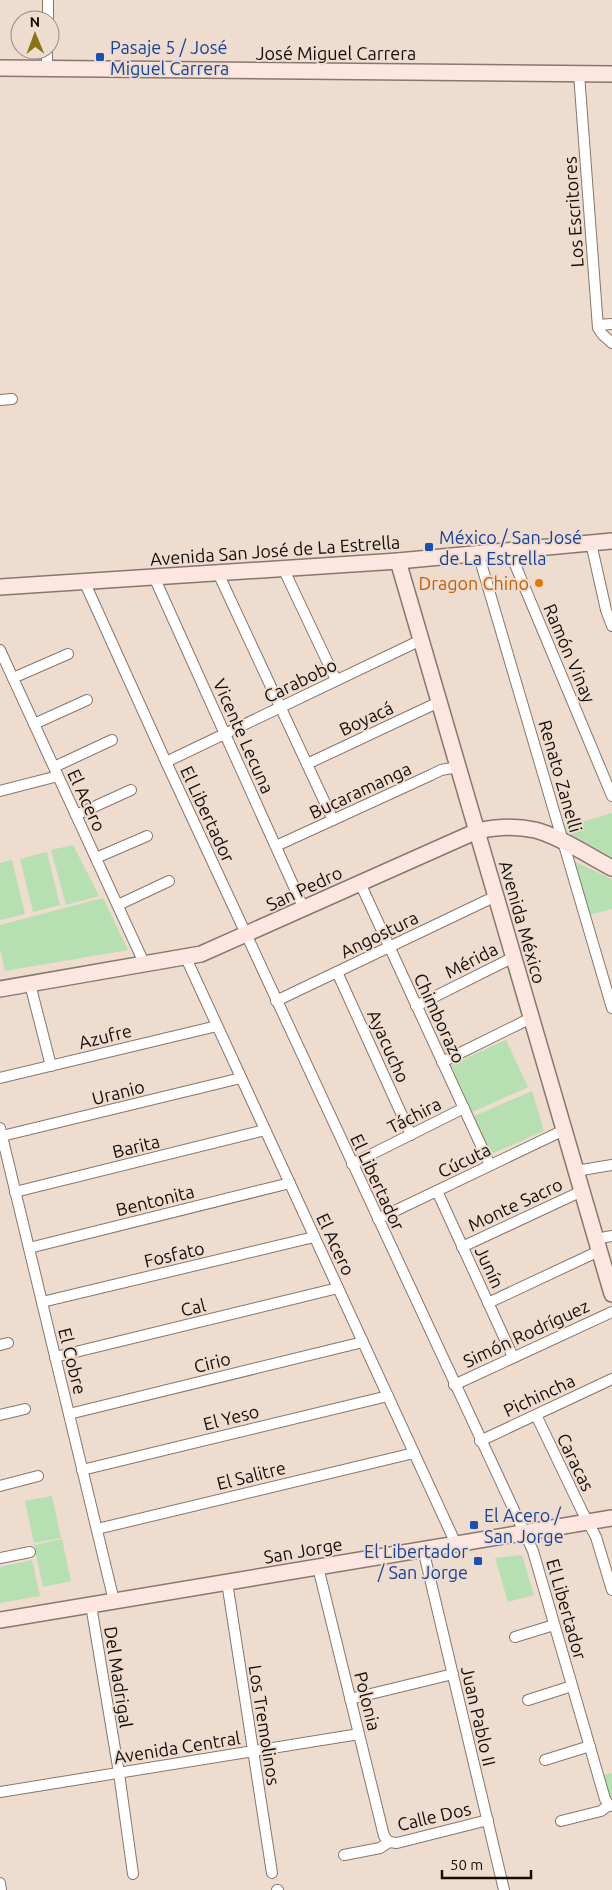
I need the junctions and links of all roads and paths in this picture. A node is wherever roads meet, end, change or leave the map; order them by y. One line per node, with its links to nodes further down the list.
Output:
1 (47, 60): 3 (street)
2 (0, 68): 3 (street, José Miguel Carrera)
3 (47, 69): 4 (street, José Miguel Carrera)
4 (579, 74): 5 (street, José Miguel Carrera); 6 (street, Los Escritores)
5 (612, 74)
6 (598, 324): 7 (street); 8 (street)
7 (612, 324)
8 (612, 343)
9 (0, 400): 10 (street)
10 (12, 400)
11 (612, 541): 12 (street, Avenida San José de La Estrella)
12 (591, 542): 13 (street, Avenida San José de La Estrella); 21 (street)
13 (509, 550): 14 (street, Avenida San José de La Estrella); 39 (street, Ramón Vinay)
14 (478, 553): 15 (street, Avenida San José de La Estrella); 44 (street, Renato Zanelli)
15 (398, 561): 16 (street, Avenida San José de La Estrella); 22 (street, Avenida México)
16 (283, 568): 17 (street, Avenida San José de La Estrella); 26 (street)
17 (218, 573): 18 (street, Avenida San José de La Estrella); 29 (street)
18 (154, 577): 19 (street, Avenida San José de La Estrella); 31 (street, Vicente Lecuna)
19 (84, 581): 20 (street, Avenida San José de La Estrella); 33 (street, El Libertador)
20 (0, 587)
21 (612, 624)
22 (421, 640): 26 (street, Carabobo); 28 (street, Avenida México)
23 (0, 650): 25 (street, El Acero)
24 (68, 654): 25 (street)
25 (13, 678): 30 (street, El Acero)
26 (336, 680): 29 (street, Carabobo)
27 (87, 700): 30 (street)
28 (439, 702): 34 (street, Boyacá); 35 (street, Avenida México)
29 (281, 707): 31 (street, Carabobo); 34 (street)
30 (34, 724): 36 (street, El Acero)
31 (225, 733): 33 (street, Carabobo); 45 (street, Vicente Lecuna)
32 (112, 740): 36 (street)
33 (166, 762): 53 (street, El Libertador)
34 (308, 764): 41 (street)
35 (458, 767): 41 (street, Bucaramanga); 42 (street, Avenida México)
36 (56, 771): 38 (street); 40 (street, El Acero)
37 (131, 790): 40 (street)
38 (0, 791)
39 (612, 796)
40 (76, 815): 46 (street, El Acero)
41 (333, 820): 45 (street, Bucaramanga)
42 (477, 831): 44 (street, San Pedro); 49 (street, San Pedro); 50 (street, Avenida México)
43 (148, 836): 46 (street)
44 (563, 843): 47 (street, San Pedro); 63 (street, Renato Zanelli)
45 (276, 846): 52 (street, Vicente Lecuna)
46 (96, 858): 51 (street, El Acero)
47 (612, 868)
48 (169, 881): 51 (street)
49 (360, 883): 52 (street, San Pedro); 54 (street, Chimborazo)
50 (496, 896): 54 (street, Angostura); 55 (street, Avenida México)
51 (118, 905): 57 (street, El Acero)
52 (304, 908): 53 (street, San Pedro)
53 (246, 935): 56 (street, San Pedro); 61 (street, El Libertador)
54 (389, 947): 58 (street, Angostura); 62 (street, Chimborazo)
55 (514, 957): 62 (street, Mérida); 64 (street, Avenida México)
56 (186, 958): 57 (street, San Pedro); 65 (street, El Acero)
57 (146, 965): 59 (street, San Pedro)
58 (337, 972): 61 (street, Angostura); 74 (street, Ayacucho)
59 (30, 984): 60 (street, San Pedro); 67 (street)
60 (1, 986)
61 (276, 1001): 75 (street, El Libertador)
62 (416, 1006): 66 (street, Chimborazo)
63 (612, 1008)
64 (531, 1018): 66 (street); 72 (street, Avenida México)
65 (217, 1026): 67 (street, Azufre); 69 (street, El Acero)
66 (442, 1062): 70 (street, Chimborazo)
67 (51, 1066): 68 (street, Azufre)
68 (0, 1078)
69 (241, 1078): 71 (street, El Acero); 73 (street, Uranio)
70 (464, 1108): 74 (street, Táchira); 77 (street, Chimborazo)
71 (265, 1130): 79 (street, El Acero); 82 (street, Barita)
72 (564, 1130): 77 (street, Cúcuta); 78 (street, Avenida México)
73 (1, 1132): 82 (street, El Cobre)
74 (411, 1134): 75 (street, Táchira)
75 (352, 1164): 83 (street, El Libertador)
76 (612, 1165): 78 (street)
77 (490, 1166): 80 (street, Cúcuta)
78 (576, 1171): 81 (street, Avenida México)
79 (290, 1184): 85 (street, El Acero); 88 (street, Bentonita)
80 (437, 1191): 83 (street, Cúcuta); 87 (street, Junín)
81 (582, 1191): 86 (street, Avenida México); 87 (street, Monte Sacro)
82 (16, 1192): 88 (street, El Cobre)
83 (378, 1219): 98 (street, El Libertador)
84 (612, 1236): 86 (street)
85 (314, 1237): 89 (street, El Acero); 91 (street, Fosfato)
86 (598, 1245): 90 (street, Avenida México); 92 (street)
87 (462, 1246): 92 (street, Junín)
88 (29, 1248): 91 (street, El Cobre)
89 (338, 1288): 94 (street, El Acero); 95 (street, Cal)
90 (612, 1294)
91 (42, 1302): 95 (street, El Cobre)
92 (488, 1303): 96 (street, Junín)
93 (612, 1312): 96 (street, Simón Rodríguez)
94 (363, 1342): 99 (street, El Acero); 101 (street, Cirio)
95 (55, 1357): 101 (street, El Cobre)
96 (513, 1357): 98 (street, Simón Rodríguez)
97 (612, 1379): 102 (street, Pichincha)
98 (454, 1384): 104 (street, El Libertador)
99 (388, 1396): 105 (street, El Acero); 106 (street, El Yeso)
100 (25, 1410): 103 (street)
101 (69, 1414): 106 (street, El Cobre)
102 (536, 1415): 104 (street, Pichincha); 110 (street, Caracas)
103 (0, 1416)
104 (480, 1440): 112 (street, El Libertador)
105 (414, 1452): 111 (street, El Salitre); 113 (street, El Acero)
106 (82, 1470): 111 (street, El Cobre)
107 (38, 1476): 108 (street)
108 (0, 1486)
109 (612, 1518): 110 (street, San Jorge)
110 (589, 1522): 112 (street, San Jorge); 119 (street, Caracas)
111 (96, 1529): 120 (street, El Cobre)
112 (524, 1532): 113 (street, San Jorge); 123 (street, El Libertador)
113 (456, 1544): 114 (street, San Jorge)
114 (423, 1549): 117 (street, San Jorge); 125 (street, Juan Pablo II)
115 (30, 1552): 116 (street)
116 (0, 1558)
117 (318, 1567): 118 (street, San Jorge); 127 (street, Polonia)
118 (227, 1582): 120 (street, San Jorge); 131 (street, Los Tremolinos)
119 (612, 1590)
120 (114, 1601): 121 (street, San Jorge)
121 (91, 1605): 122 (street, San Jorge); 133 (street, Del Madrigal)
122 (0, 1620)
123 (554, 1624): 124 (street); 126 (street, El Libertador)
124 (515, 1637)
125 (453, 1674): 127 (street); 136 (street, Juan Pablo II)
126 (572, 1686): 128 (street); 130 (street, El Libertador)
127 (350, 1699): 129 (street, Polonia)
128 (528, 1700)
129 (359, 1734): 131 (street, Avenida Central); 138 (street, Polonia)
130 (590, 1746): 132 (street); 135 (street, El Libertador)
131 (253, 1751): 133 (street, Avenida Central); 140 (street, Los Tremolinos)
132 (545, 1760)
133 (119, 1773): 134 (street, Avenida Central); 141 (street, Del Madrigal)
134 (0, 1792)
135 (611, 1805): 137 (street)
136 (488, 1820): 138 (street, Calle Dos); 144 (street, Juan Pablo II)
137 (561, 1821)
138 (389, 1842): 139 (street, Calle Dos)
139 (344, 1855)
140 (272, 1873)
141 (133, 1874)
142 (0, 1883): 143 (street)
143 (1, 1890)
144 (504, 1890)

